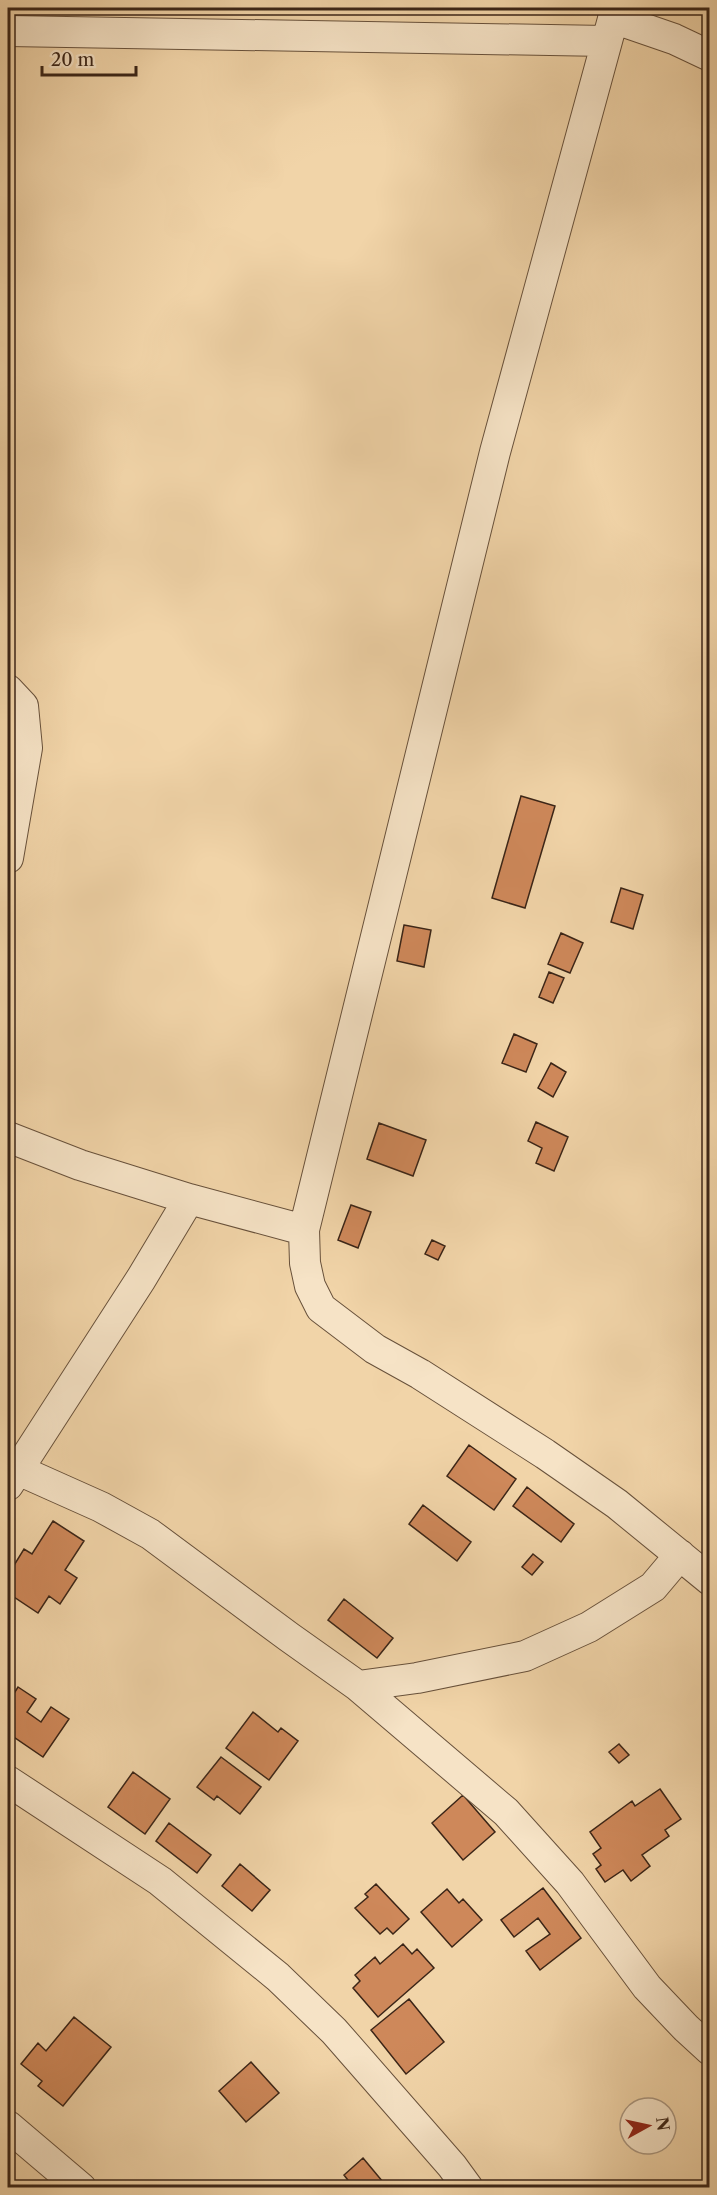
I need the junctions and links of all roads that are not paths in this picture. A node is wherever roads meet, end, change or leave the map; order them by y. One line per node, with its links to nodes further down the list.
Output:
1 (612, 22): 2 (street); 3 (street); 8 (street)
2 (8, 31)
3 (710, 56)
4 (8, 690): 5 (street)
5 (8, 858)
6 (8, 1137): 7 (street)
7 (189, 1199): 8 (street); 9 (street)
8 (304, 1230): 10 (street)
9 (12, 1477): 12 (street)
10 (680, 1555): 11 (street); 12 (street)
11 (710, 1580)
12 (358, 1686): 14 (street)
13 (8, 1781): 17 (street)
14 (710, 2050)
15 (8, 2126): 16 (street)
16 (81, 2187)
17 (468, 2187)

